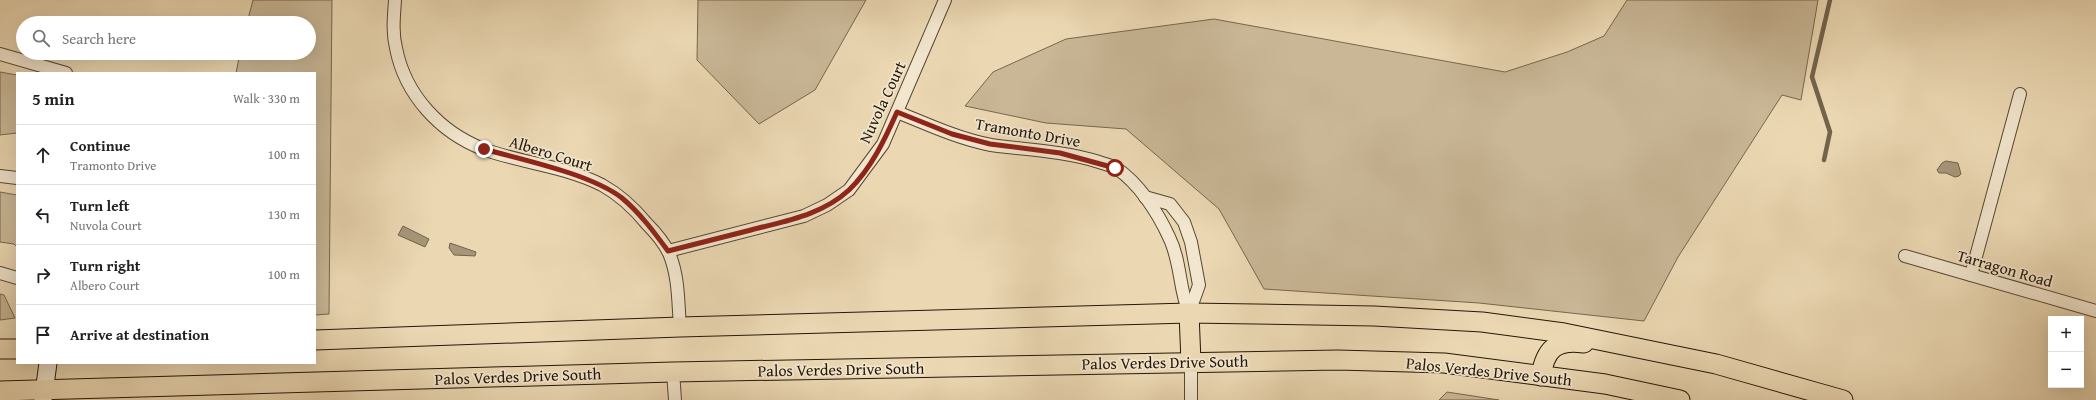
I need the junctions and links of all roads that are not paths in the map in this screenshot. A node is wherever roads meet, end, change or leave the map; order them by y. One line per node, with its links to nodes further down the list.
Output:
1 (395, 0): 12 (street, Albero Court)
2 (945, 0): 8 (street, Nuvola Court)
3 (0, 54): 4 (street)
4 (16, 59)
5 (21, 60): 6 (street)
6 (63, 72)
7 (2020, 94): 15 (street)
8 (897, 112): 11 (street, Tramonto Drive); 12 (street, Nuvola Court)
9 (0, 176): 10 (street)
10 (16, 178)
11 (1145, 197): 18 (street, Tramonto Drive); 18 (street)
12 (668, 251): 19 (street, Albero Court)
13 (1905, 256): 15 (street, Tarragon Road)
14 (0, 273): 16 (street)
15 (1971, 275): 17 (street, Tarragon Road)
16 (16, 278)
17 (2096, 311)
18 (1189, 313): 19 (main road); 23 (main road); 24 (main road)
19 (680, 327): 20 (main road)
20 (316, 340)
21 (0, 349): 22 (main road)
22 (16, 349)
23 (1659, 351): 27 (main road); 33 (main road)
24 (1191, 362): 26 (main road, Palos Verdes Drive South); 27 (main road, Palos Verdes Drive South); 31 (street)
25 (48, 364): 29 (street)
26 (673, 372): 29 (main road, Palos Verdes Drive South); 30 (street)
27 (1541, 376): 32 (main road, Palos Verdes Drive South)
28 (0, 391): 29 (main road, Palos Verdes Drive South)
29 (44, 395)
30 (675, 400)
31 (1191, 400)
32 (1680, 400)
33 (1843, 400)

